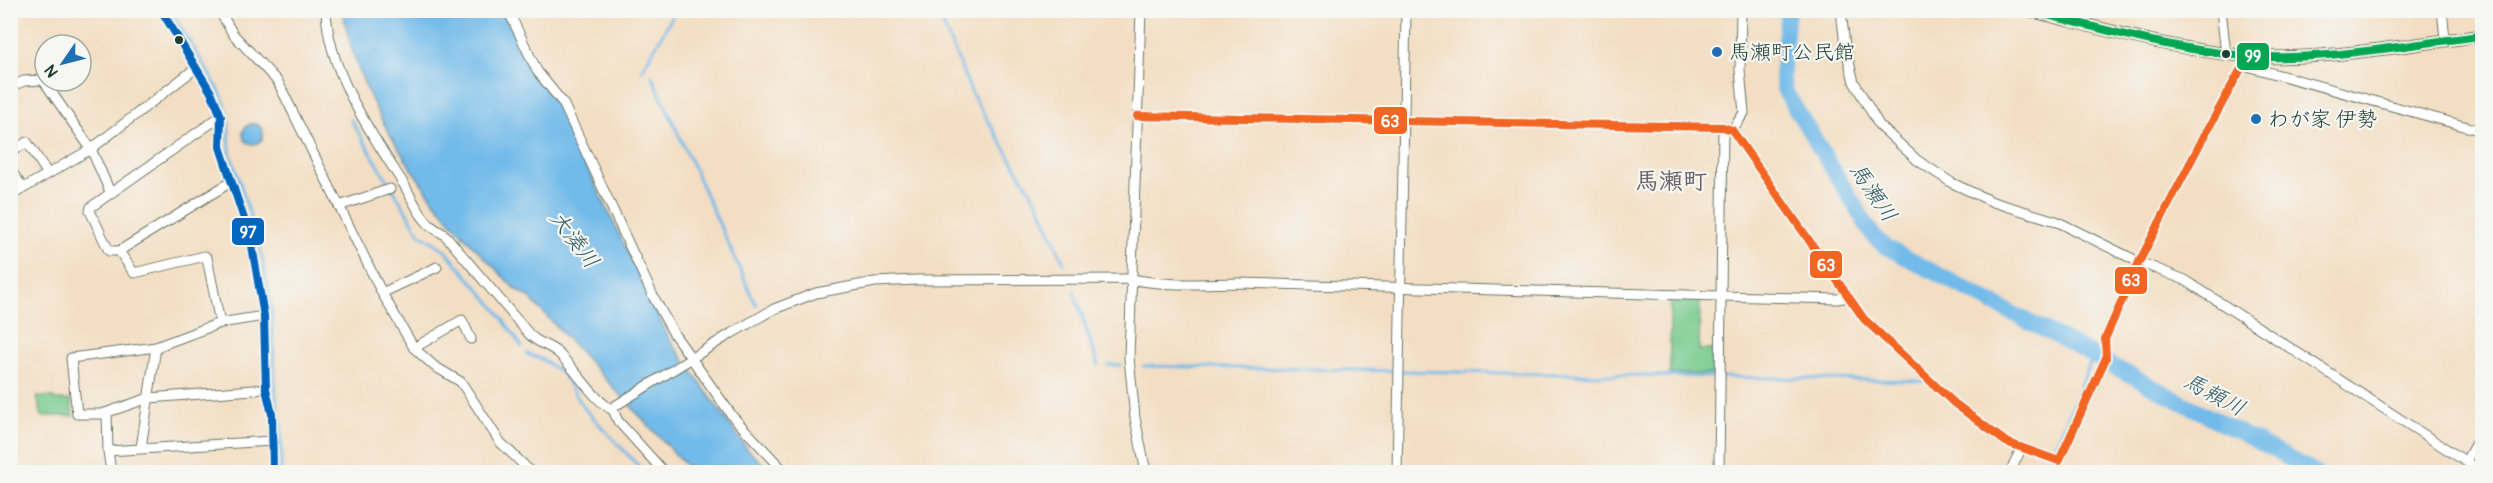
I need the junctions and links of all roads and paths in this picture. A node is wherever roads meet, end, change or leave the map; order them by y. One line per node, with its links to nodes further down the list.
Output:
1 (161, 10): 16 (street)
2 (219, 10): 32 (street)
3 (326, 10): 49 (street)
4 (508, 10): 46 (street)
5 (1142, 10): 19 (street)
6 (1406, 10): 20 (street)
7 (1741, 10): 21 (street)
8 (1841, 10): 34 (street)
9 (2028, 10): 14 (main road)
10 (2221, 10): 14 (street)
11 (2442, 10): 13 (street)
12 (2482, 36): 13 (main road)
13 (2445, 39): 15 (main road)
14 (2226, 54): 15 (main road)
15 (2245, 61): 22 (street); 34 (street)
16 (196, 68): 18 (street); 23 (street)
17 (10, 87): 23 (street)
18 (221, 116): 27 (street); 30 (street)
19 (1137, 116): 20 (street); 36 (street)
20 (1404, 120): 21 (street); 37 (street)
21 (1727, 129): 39 (street); 40 (street)
22 (2482, 130)
23 (91, 149): 26 (street); 30 (street)
24 (10, 153): 26 (street)
25 (10, 169): 28 (street)
26 (48, 174): 28 (street)
27 (231, 182): 33 (street); 41 (street)
28 (23, 188): 31 (street)
29 (390, 189): 32 (street)
30 (111, 194): 33 (street)
31 (10, 196)
32 (339, 206): 38 (street)
33 (119, 250): 42 (street)
34 (2139, 262): 54 (street); 56 (street)
35 (437, 267): 38 (street)
36 (1131, 279): 37 (street); 46 (street); 64 (street)
37 (1402, 288): 39 (street); 65 (street)
38 (382, 293): 45 (street)
39 (1721, 295): 40 (street); 66 (street)
40 (1849, 297): 54 (street)
41 (264, 316): 42 (street); 47 (street)
42 (220, 323): 44 (street)
43 (471, 339): 45 (street)
44 (156, 347): 48 (street); 50 (street)
45 (414, 348): 61 (street)
46 (690, 359): 49 (street); 63 (street)
47 (266, 390): 48 (street); 52 (street)
48 (149, 398): 50 (street); 53 (street)
49 (613, 411): 62 (street)
50 (107, 413): 55 (street)
51 (2482, 432): 56 (street)
52 (273, 441): 53 (street); 60 (street)
53 (141, 448): 55 (street)
54 (2021, 449): 67 (street)
55 (108, 451): 59 (street)
56 (2466, 460): 68 (street)
57 (10, 464): 58 (street)
58 (15, 472)
59 (111, 472)
60 (273, 472)
61 (531, 472)
62 (664, 472)
63 (785, 472)
64 (1146, 472)
65 (1397, 472)
66 (1719, 472)
67 (2010, 472)
68 (2482, 472)

